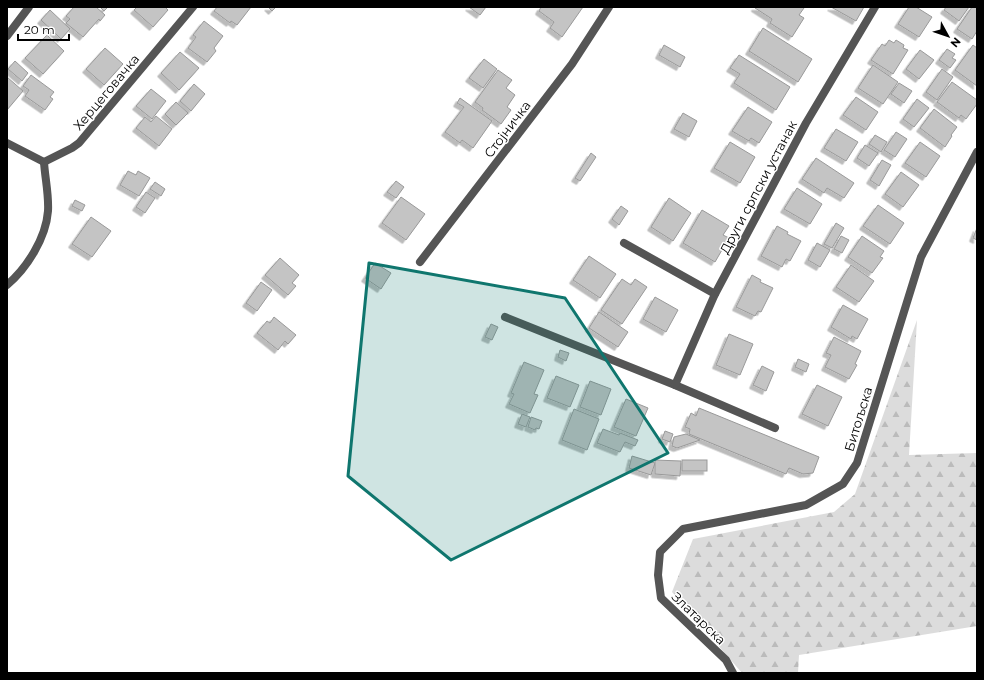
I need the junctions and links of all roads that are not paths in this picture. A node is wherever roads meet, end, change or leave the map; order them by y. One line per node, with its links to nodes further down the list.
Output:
1 (29, 7): 5 (street)
2 (193, 7): 8 (street, Херцеговачка)
3 (609, 7): 10 (street, Стојничка)
4 (875, 7): 12 (street, Други српски устанак)
5 (7, 36)
6 (7, 143): 8 (street)
7 (977, 152): 16 (street, Битољска)
8 (44, 162): 11 (street)
9 (624, 243): 12 (street)
10 (420, 262)
11 (7, 285)
12 (715, 294): 14 (street, Други српски устанак)
13 (505, 317): 14 (street)
14 (674, 385): 15 (street)
15 (775, 428)
16 (658, 575): 17 (street, Златарска)
17 (733, 673)

